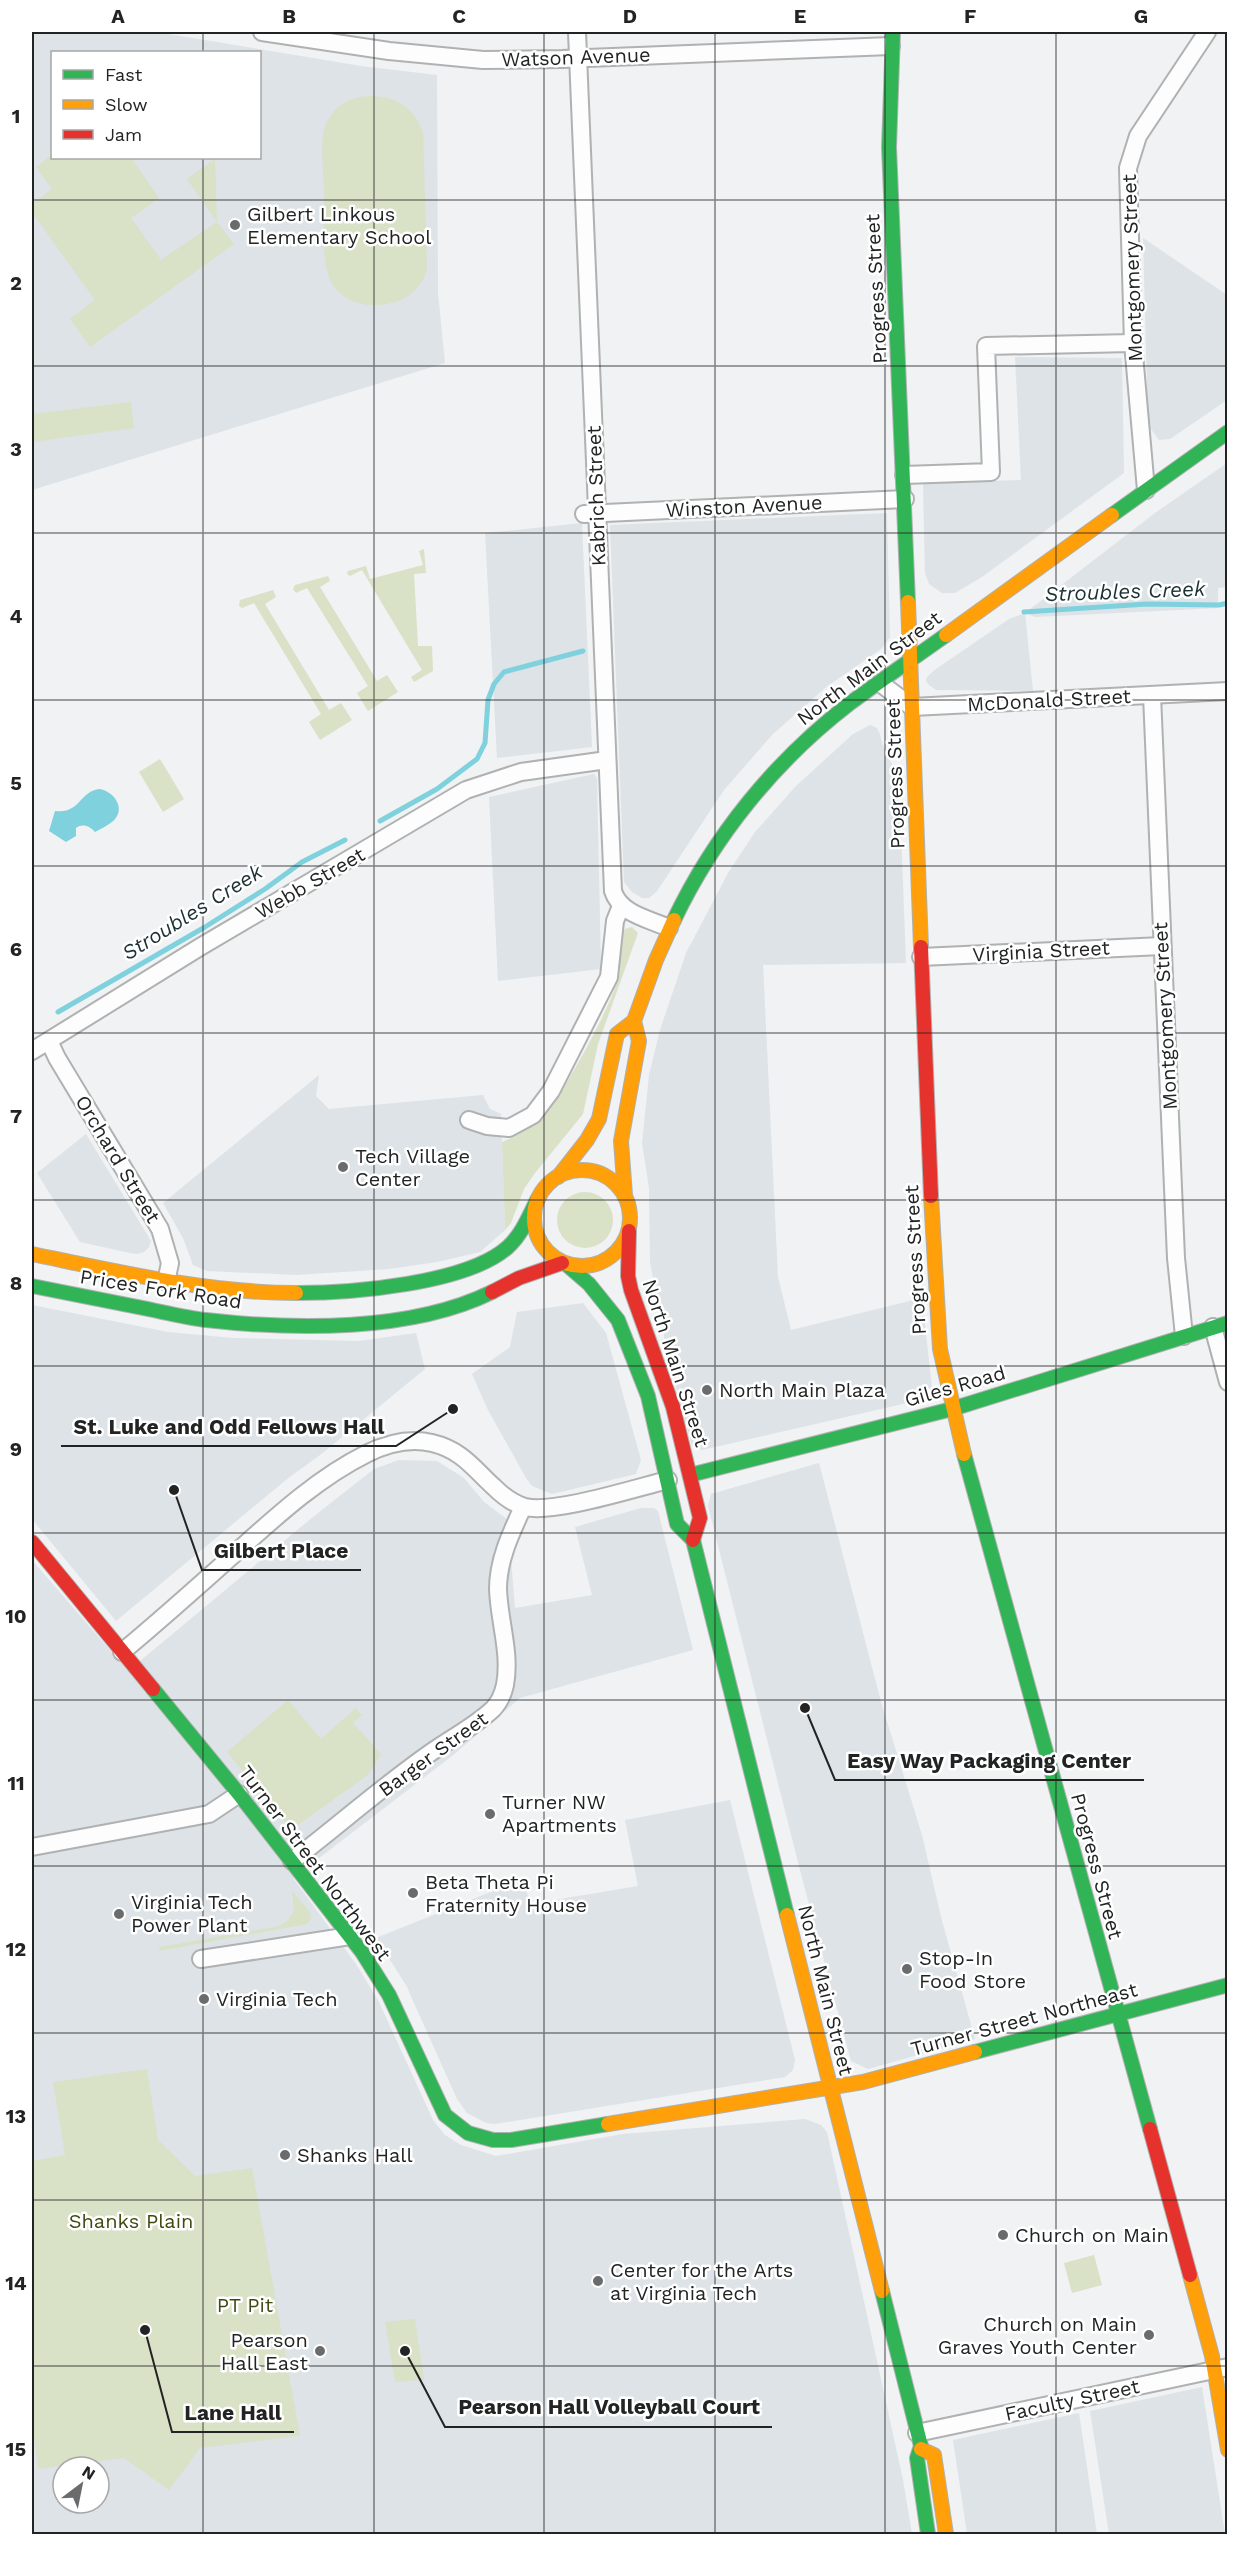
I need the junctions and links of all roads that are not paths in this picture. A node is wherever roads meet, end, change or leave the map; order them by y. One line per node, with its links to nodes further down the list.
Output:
1 (262, 32): 5 (street, Watson Avenue)
2 (577, 32): 5 (street, Kabrich Street)
3 (1207, 32): 6 (street, Montgomery Street)
4 (892, 39): 5 (street, Watson Avenue); 8 (main road, Progress Street)
5 (578, 58): 11 (street, Kabrich Street)
6 (1133, 343): 8 (street); 9 (street, Montgomery Street)
7 (1227, 432): 9 (main road, North Main Street)
8 (904, 475): 10 (main road, Progress Street)
9 (1146, 490): 12 (main road, North Main Street)
10 (905, 499): 11 (street, Winston Avenue); 12 (main road, Progress Street)
11 (590, 514): 17 (street, Kabrich Street)
12 (911, 661): 13 (main road, North Main Street); 16 (main road, Progress Street)
13 (879, 682): 16 (street); 19 (main road, North Main Street)
14 (1227, 691): 15 (street, McDonald Street)
15 (1152, 695): 16 (street, McDonald Street); 20 (street, Montgomery Street)
16 (912, 707): 21 (main road, Progress Street)
17 (607, 760): 18 (street, Kabrich Street); 23 (street, Webb Street)
18 (621, 906): 19 (street); 25 (street)
19 (669, 928): 22 (main road, North Main Street)
20 (1162, 946): 21 (street, Virginia Street); 40 (street, Montgomery Street)
21 (921, 957): 42 (main road, Progress Street)
22 (634, 1021): 26 (main road, North Main Street); 27 (main road, North Main Street)
23 (49, 1041): 24 (street, Webb Street); 32 (street, Orchard Street)
24 (32, 1051)
25 (469, 1120)
26 (558, 1177): 27 (main road); 28 (main road)
27 (625, 1195): 29 (main road)
28 (537, 1200): 31 (main road); 34 (main road, Prices Fork Road)
29 (629, 1231): 31 (main road); 44 (main road, North Main Street)
30 (32, 1254): 32 (main road, Prices Fork Road)
31 (565, 1264): 38 (main road, Prices Fork Road); 43 (main road, North Main Street)
32 (166, 1282): 34 (main road, Prices Fork Road); 35 (main road)
33 (32, 1286): 35 (main road, Prices Fork Road)
34 (256, 1294): 36 (main road)
35 (85, 1297): 38 (main road, Prices Fork Road)
36 (181, 1298)
37 (166, 1300): 38 (main road)
38 (155, 1311)
39 (1220, 1325): 40 (main road, Giles Road); 41 (street)
40 (1184, 1336): 42 (main road, Giles Road)
41 (1227, 1382)
42 (952, 1409): 44 (main road, Giles Road); 56 (main road, Progress Street)
43 (658, 1443): 44 (main road); 45 (main road, North Main Street)
44 (690, 1475): 47 (main road, North Main Street)
45 (668, 1480): 46 (street); 47 (main road, North Main Street)
46 (522, 1507): 49 (street); 52 (street, Barger Street)
47 (693, 1540): 57 (main road, North Main Street)
48 (32, 1542): 49 (main road, Turner Street Northwest)
49 (122, 1652): 50 (main road, Turner Street Northwest)
50 (238, 1794): 51 (street); 52 (main road, Turner Street Northwest)
51 (32, 1847)
52 (292, 1861): 53 (main road, Turner Street Northwest)
53 (350, 1936): 54 (street); 57 (main road, Turner Street Northwest)
54 (201, 1959)
55 (1227, 1985): 56 (main road, Turner Street Northeast)
56 (1118, 2015): 57 (main road, Turner Street Northeast); 58 (main road, Progress Street)
57 (831, 2088): 59 (main road, North Main Street)
58 (1221, 2368): 59 (street, Faculty Street); 60 (main road, Progress Street)
59 (919, 2441): 61 (main road, North Main Street); 62 (main road, North Main Street)
60 (1227, 2450)
61 (928, 2535)
62 (946, 2535)

